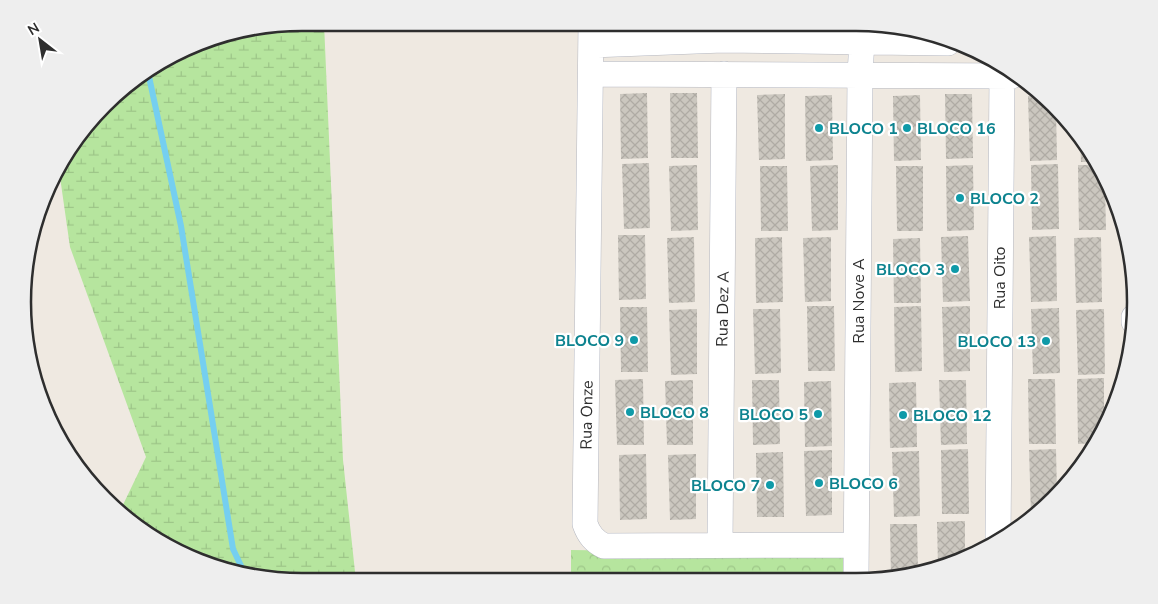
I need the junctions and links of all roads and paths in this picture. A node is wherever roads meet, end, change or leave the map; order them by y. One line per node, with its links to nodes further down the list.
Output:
1 (723, 32): 2 (street); 3 (street)
2 (863, 33): 4 (street); 7 (street, Rua Nove A)
3 (591, 34): 5 (street, Rua Onze)
4 (928, 41)
5 (591, 74): 6 (street); 11 (street, Rua Onze)
6 (724, 74): 7 (street); 11 (street, Rua Dez A)
7 (860, 74): 8 (street); 12 (street, Rua Nove A)
8 (1004, 76)
9 (1007, 78): 10 (street, Rua Oito)
10 (998, 532)
11 (720, 544): 12 (street, Rua Onze)
12 (856, 545): 13 (street, Rua Nove A)
13 (856, 573)

